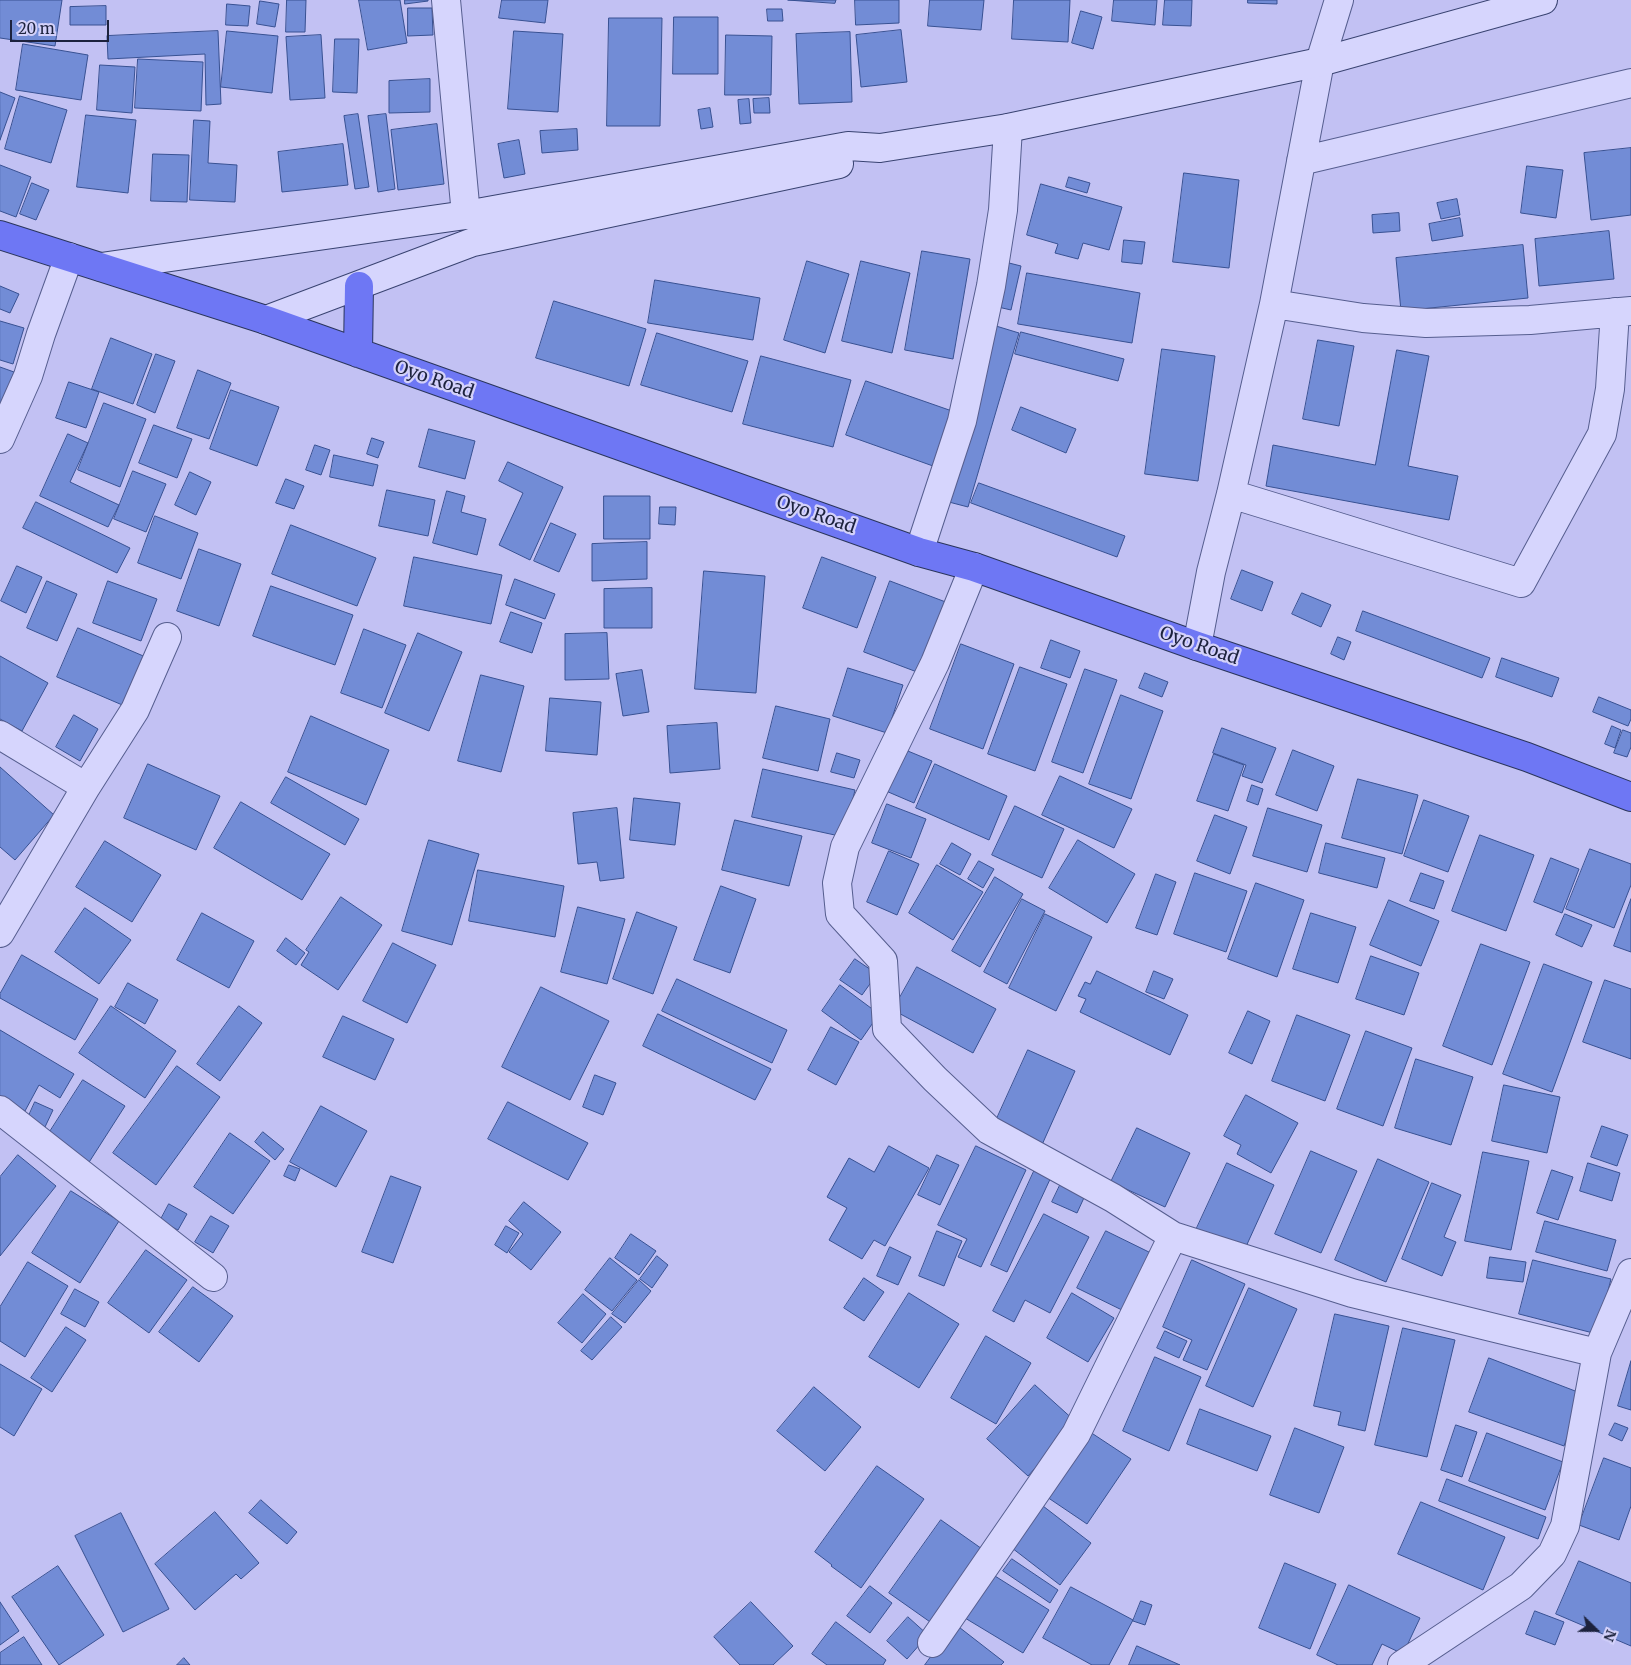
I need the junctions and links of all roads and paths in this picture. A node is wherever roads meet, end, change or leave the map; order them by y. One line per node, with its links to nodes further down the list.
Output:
1 (446, 0): 9 (street)
2 (1339, 0): 4 (street)
3 (1543, 0): 4 (street)
4 (1320, 62): 6 (street); 8 (street)
5 (1631, 83): 8 (street)
6 (1008, 128): 7 (street); 20 (street)
7 (880, 148): 9 (street); 13 (street)
8 (1301, 161): 14 (street)
9 (466, 215): 12 (street)
10 (0, 235): 11 (highway, Oyo Road)
11 (69, 257): 12 (highway, Oyo Road); 18 (street)
12 (101, 267): 16 (highway, Oyo Road)
13 (359, 286): 16 (street); 17 (highway)
14 (1274, 304): 15 (street); 19 (street)
15 (1623, 312): 19 (street)
16 (266, 320): 17 (highway, Oyo Road)
17 (358, 353): 20 (highway, Oyo Road)
18 (0, 439)
19 (1231, 494): 23 (street)
20 (918, 552): 21 (highway, Oyo Road)
21 (974, 567): 23 (highway, Oyo Road); 29 (street)
22 (166, 637): 25 (street)
23 (1197, 646): 26 (highway, Oyo Road)
24 (0, 735): 25 (street)
25 (86, 787): 27 (street)
26 (1631, 797)
27 (0, 933)
28 (0, 1110): 31 (street)
29 (1173, 1236): 32 (street); 33 (street)
30 (1631, 1273): 32 (street)
31 (213, 1277)
32 (1597, 1353): 34 (street)
33 (932, 1643)
34 (1402, 1665)

